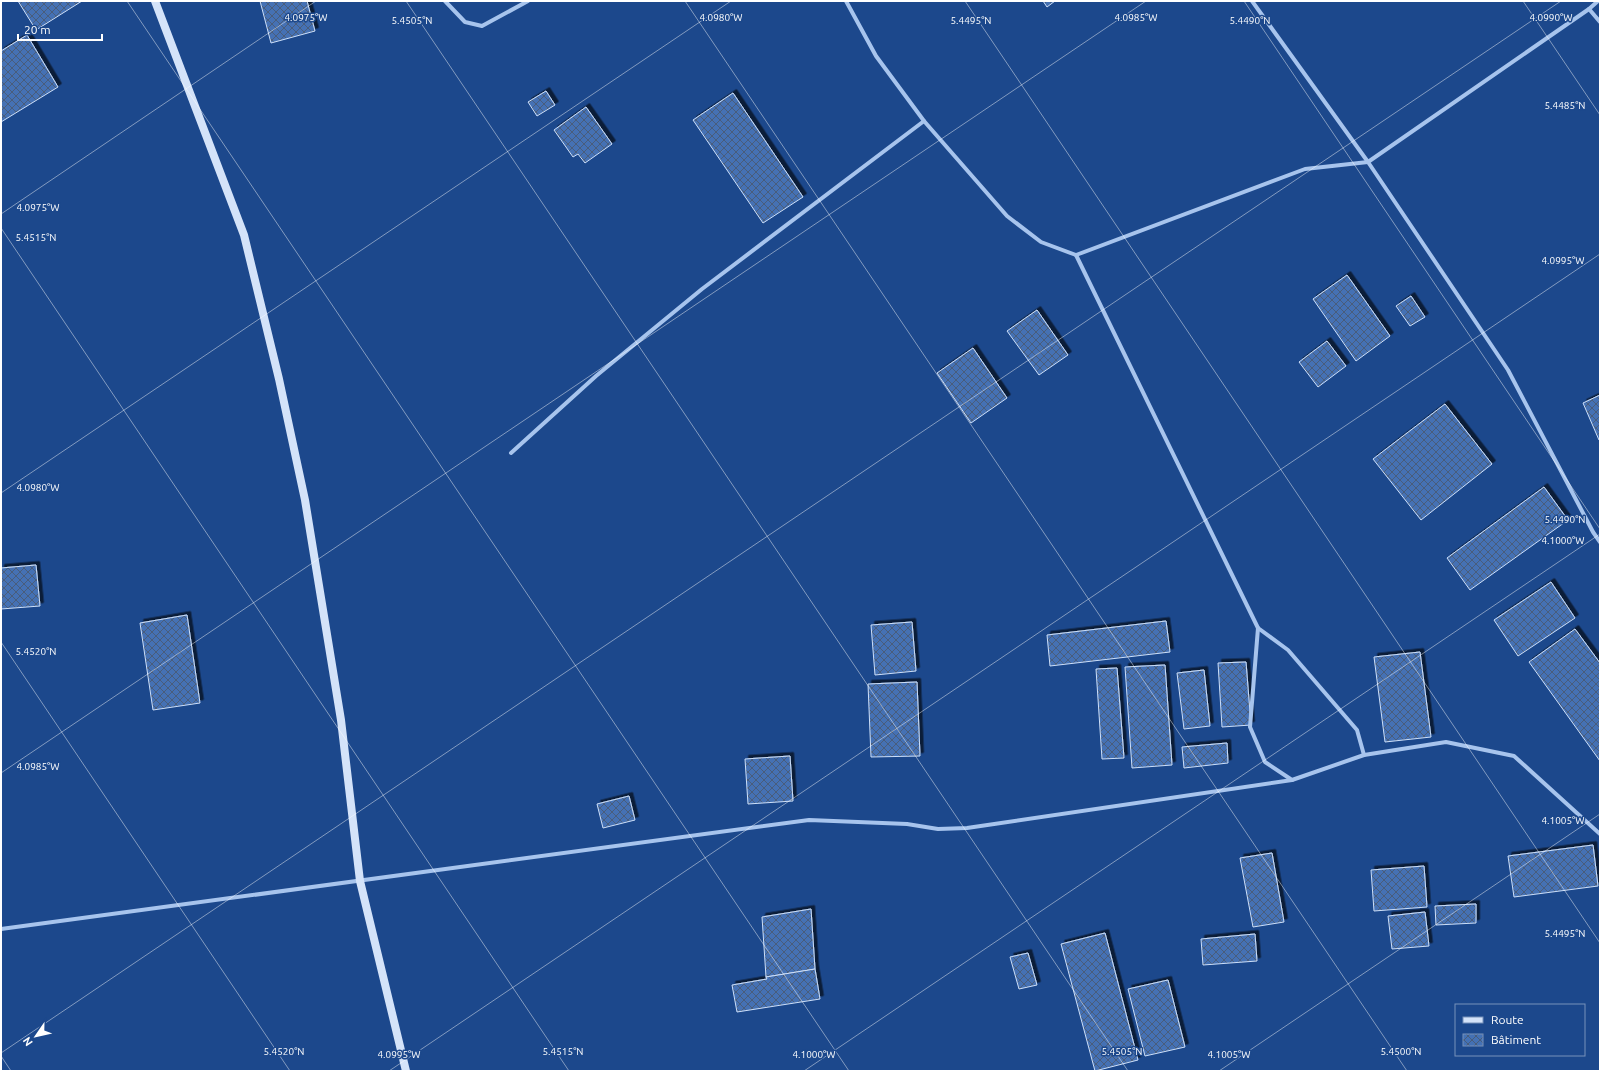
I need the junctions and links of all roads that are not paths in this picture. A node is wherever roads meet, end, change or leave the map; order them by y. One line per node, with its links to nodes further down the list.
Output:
1 (155, 1): 18 (street)
2 (445, 1): 3 (street)
3 (528, 1)
4 (846, 1): 9 (street)
5 (1252, 1): 10 (street)
6 (1598, 1): 7 (street)
7 (1589, 9): 8 (street); 10 (street)
8 (1600, 22)
9 (924, 121): 11 (street); 12 (street)
10 (1368, 162): 11 (street); 13 (street)
11 (1076, 255): 14 (street)
12 (511, 453)
13 (1600, 542)
14 (1258, 628): 15 (street); 16 (street)
15 (1364, 754): 16 (street); 17 (street)
16 (1292, 780): 18 (street)
17 (1600, 834)
18 (360, 881): 19 (street); 20 (street)
19 (1, 929)
20 (406, 1071)

